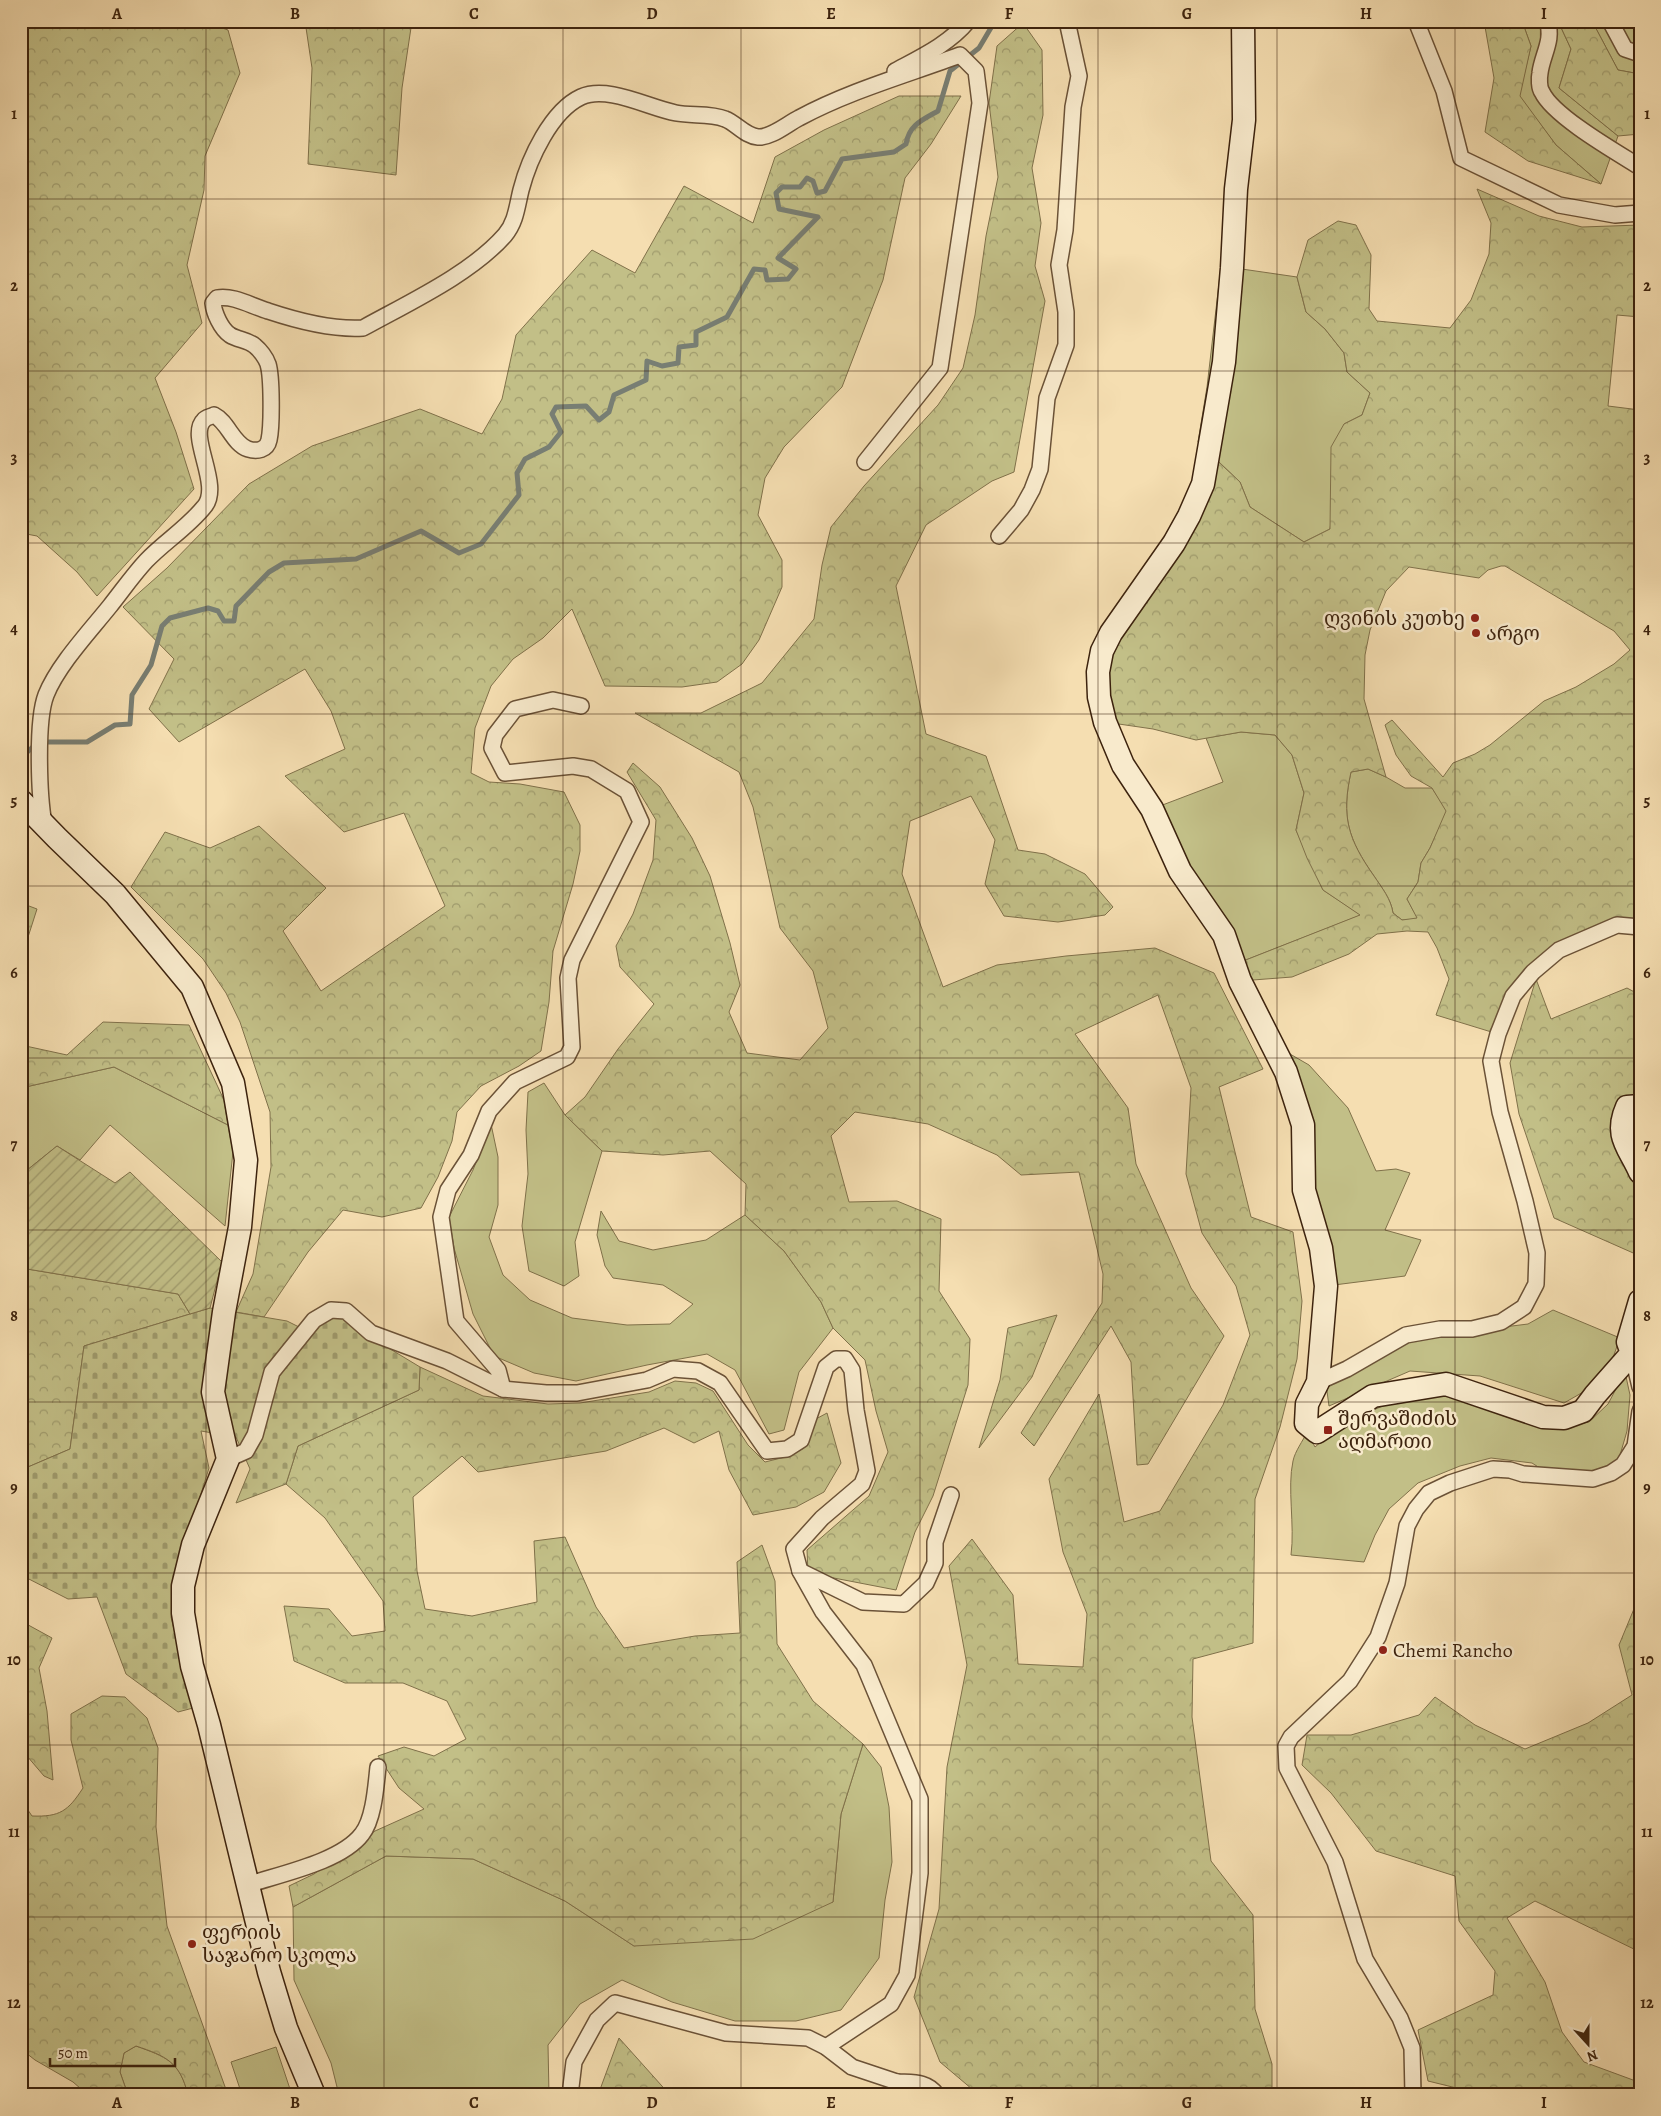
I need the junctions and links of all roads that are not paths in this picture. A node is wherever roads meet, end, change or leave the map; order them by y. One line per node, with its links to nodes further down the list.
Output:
1 (968, 21): 8 (street)
2 (1067, 21): 12 (street)
3 (1243, 21): 21 (street)
4 (1416, 21): 10 (street)
5 (1547, 21): 9 (street)
6 (1610, 21): 7 (street)
7 (1640, 54)
8 (843, 98): 11 (street); 15 (street)
9 (1640, 167)
10 (1640, 214)
11 (865, 462)
12 (1000, 536)
13 (581, 706): 23 (street)
14 (21, 801): 15 (street)
15 (44, 824): 25 (street)
16 (1640, 927): 21 (street)
17 (1640, 1106): 18 (street)
18 (1640, 1172)
19 (1640, 1301): 20 (street)
20 (1632, 1353): 21 (street); 22 (street)
21 (1318, 1382)
22 (1640, 1387)
23 (503, 1389): 25 (street); 27 (street)
24 (1640, 1411): 35 (street)
25 (228, 1459): 29 (street)
26 (951, 1495): 27 (street)
27 (800, 1571): 30 (street)
28 (378, 1767): 29 (street)
29 (247, 1885): 32 (street)
30 (826, 2047): 31 (street); 33 (street)
31 (900, 2089): 34 (street)
32 (314, 2095)
33 (570, 2095)
34 (937, 2095)
35 (1413, 2095)

